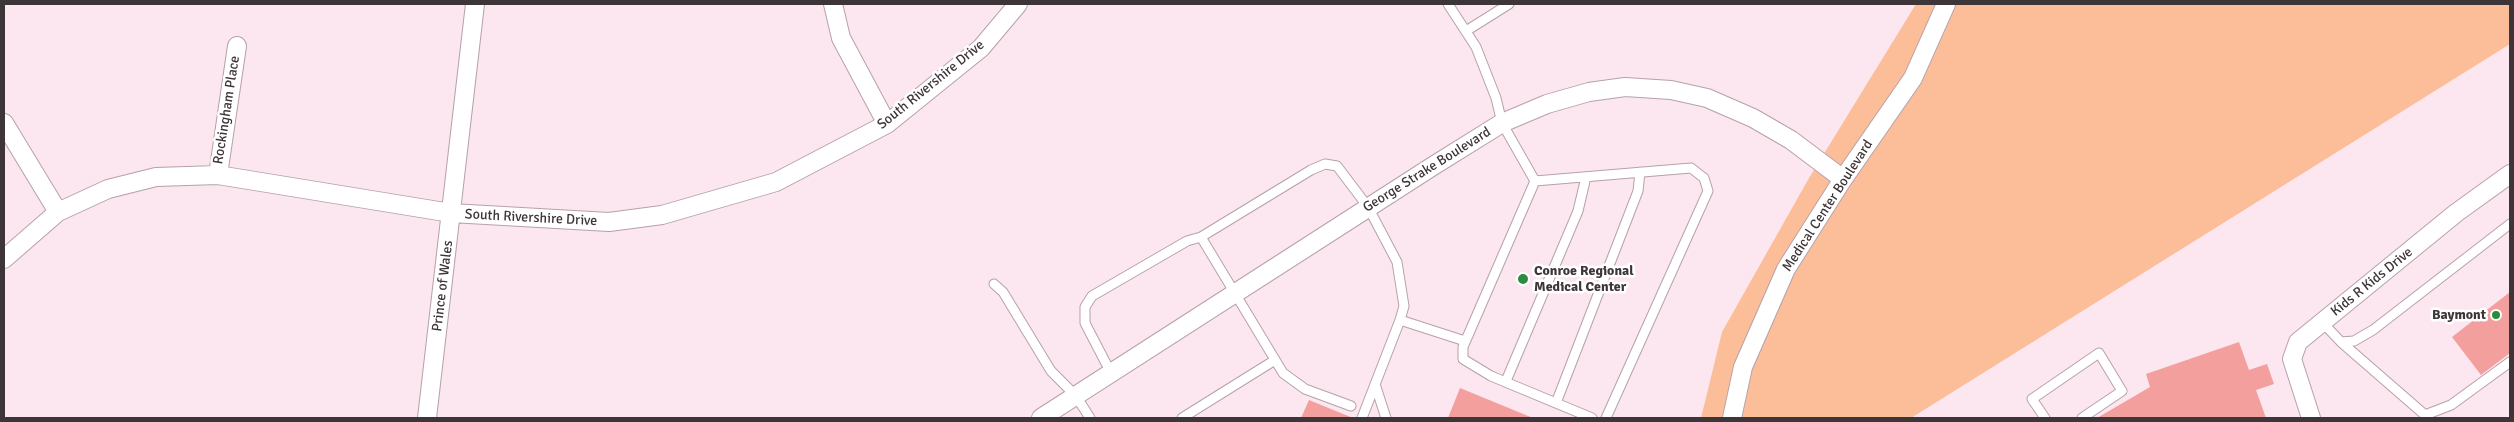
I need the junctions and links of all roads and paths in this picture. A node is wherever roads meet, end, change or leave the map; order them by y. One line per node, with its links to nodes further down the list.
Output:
1 (475, 4): 20 (street, Prince of Wales)
2 (833, 4): 11 (street)
3 (1018, 4): 11 (street, South Rivershire Drive)
4 (1448, 4): 7 (lane)
5 (1509, 4): 7 (lane)
6 (1946, 4): 16 (street, Medical Center Boulevard)
7 (1466, 31): 10 (lane)
8 (237, 46): 14 (street, Rockingham Place)
9 (4, 123): 19 (street)
10 (1502, 123): 16 (street, George Strake Boulevard); 17 (lane); 18 (street, George Strake Boulevard)
11 (887, 124): 20 (street, South Rivershire Drive)
12 (1640, 172): 15 (lane); 36 (lane); 45 (lane)
13 (2510, 174): 27 (street, Kids R Kids Drive)
14 (218, 175): 19 (street, South Rivershire Drive); 20 (street, South Rivershire Drive)
15 (1586, 177): 17 (lane); 33 (lane)
16 (1843, 179): 46 (street, Medical Center Boulevard)
17 (1535, 181): 28 (lane)
18 (1368, 208): 22 (lane); 25 (street, George Strake Boulevard); 26 (lane)
19 (58, 212): 23 (street, South Rivershire Drive)
20 (451, 213): 39 (street, Prince of Wales)
21 (2510, 224): 29 (lane)
22 (1201, 237): 25 (lane); 32 (lane)
23 (4, 259)
24 (994, 284): 35 (lane)
25 (1234, 294): 30 (lane); 32 (street, George Strake Boulevard)
26 (1400, 320): 28 (lane); 34 (lane)
27 (2322, 322): 29 (lane); 49 (street, Kids R Kids Drive)
28 (1465, 341): 33 (lane)
29 (2341, 342): 31 (lane)
30 (1275, 360): 37 (lane); 41 (lane)
31 (2510, 362)
32 (1111, 373): 35 (street, George Strake Boulevard)
33 (1506, 382): 36 (lane)
34 (1375, 384): 42 (lane); 43 (lane)
35 (1076, 396): 38 (street, George Strake Boulevard); 40 (lane)
36 (1556, 403): 44 (lane)
37 (1351, 406)
38 (1050, 416)
39 (427, 418)
40 (1090, 418)
41 (1182, 418)
42 (1362, 418)
43 (1386, 418)
44 (1592, 418)
45 (1606, 418)
46 (1732, 418)
47 (2045, 418): 48 (lane)
48 (2082, 418)
49 (2311, 418)

